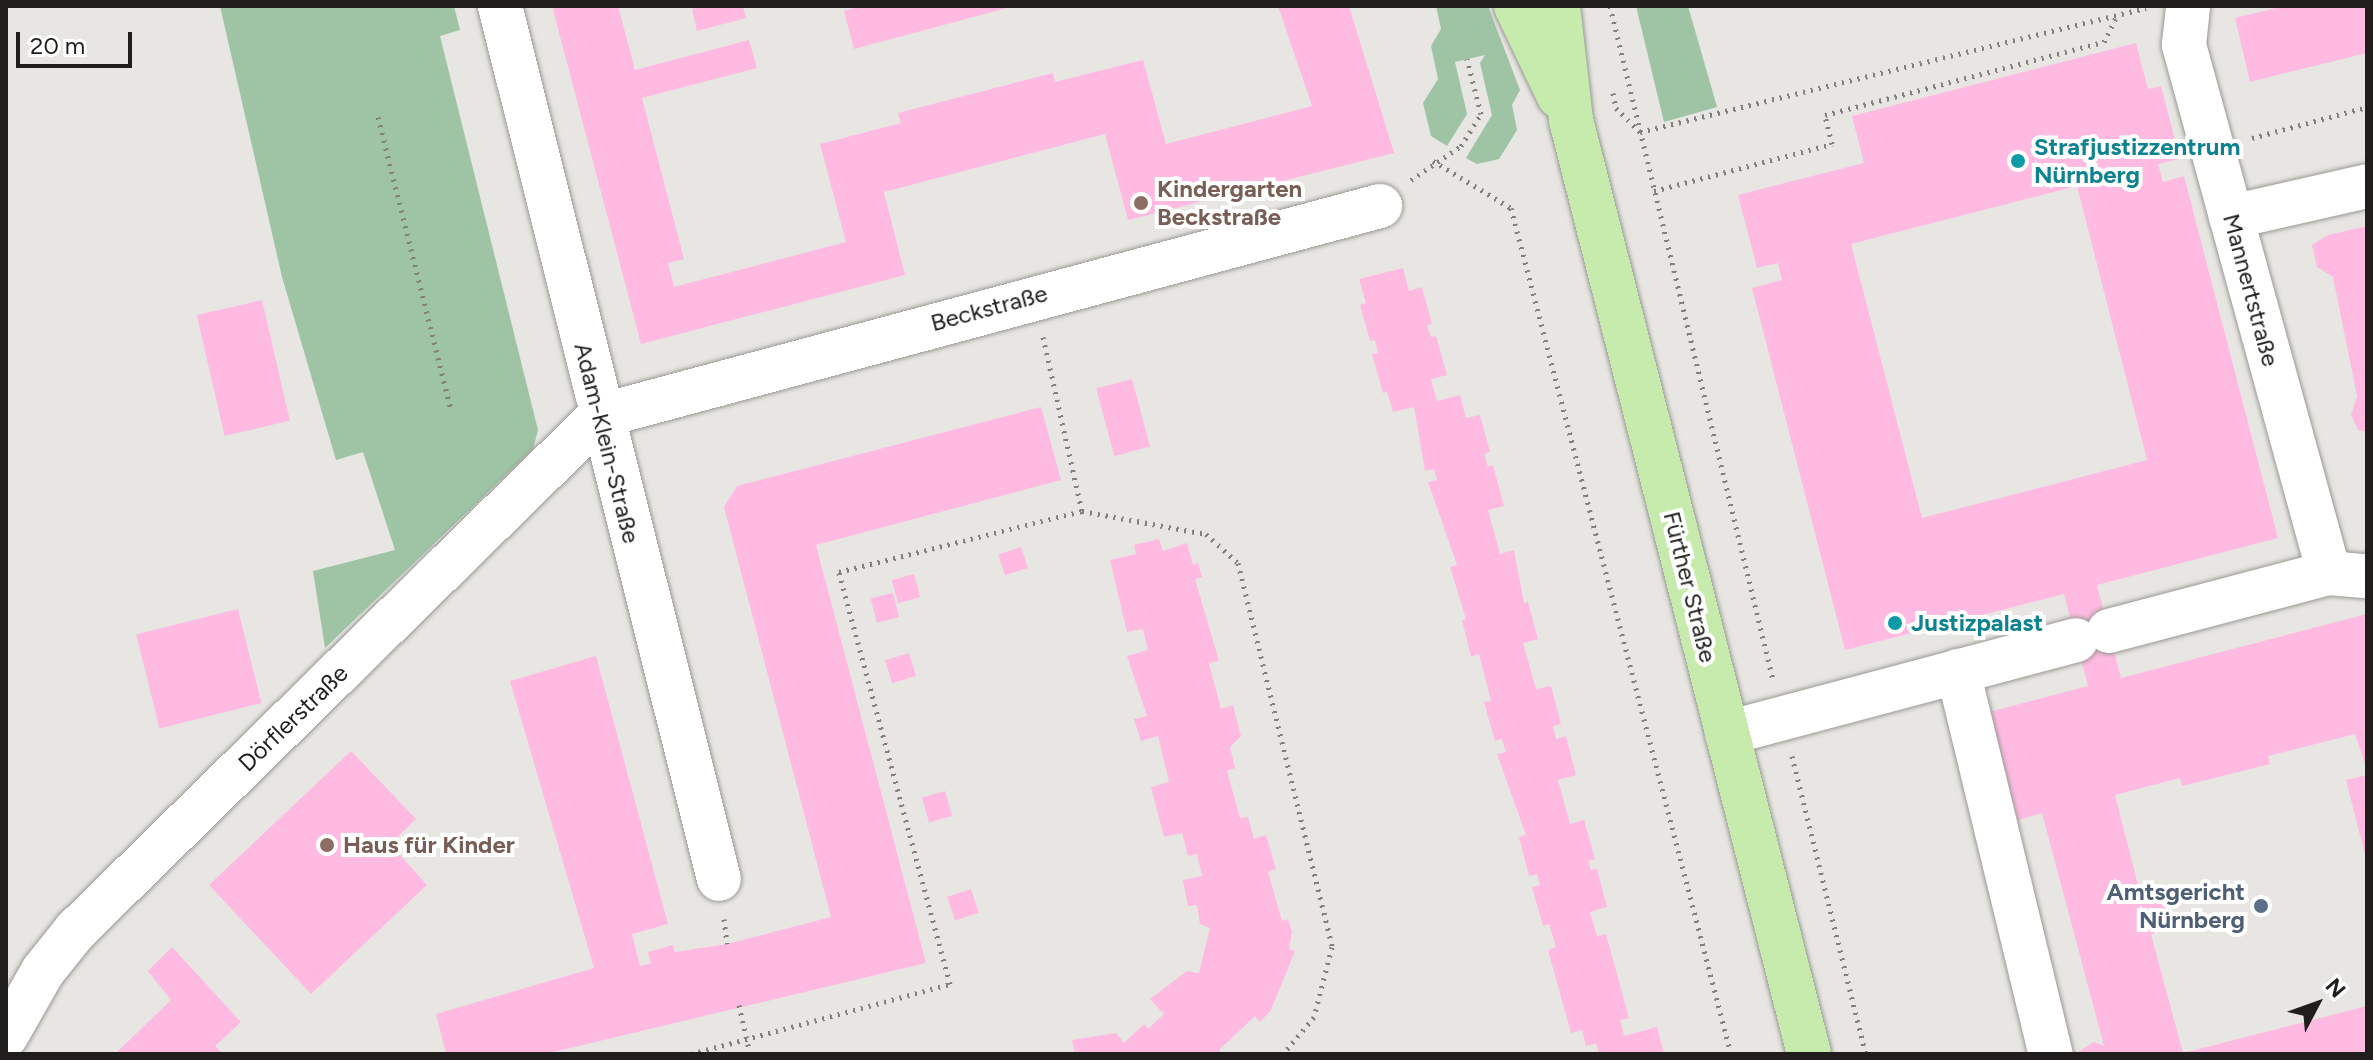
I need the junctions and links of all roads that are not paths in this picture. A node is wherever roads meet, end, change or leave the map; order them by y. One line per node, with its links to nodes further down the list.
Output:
1 (500, 6): 9 (street, Adam-Klein-Straße)
2 (1516, 6): 5 (main road, Fürther Straße)
3 (1558, 6): 5 (main road, Fürther Straße)
4 (2188, 6): 8 (street, Mannertstraße)
5 (1571, 120): 12 (main road, Fürther Straße)
6 (2367, 186): 8 (street)
7 (1380, 206): 9 (street, Beckstraße)
8 (2231, 217): 10 (street, Mannertstraße)
9 (600, 416): 13 (street, Adam-Klein-Straße); 14 (street, Dörflerstraße)
10 (2348, 575): 11 (street, Mannertstraße)
11 (1958, 671): 12 (street, Mannertstraße); 16 (street)
12 (1727, 733): 15 (main road, Fürther Straße)
13 (719, 879)
14 (6, 1036)
15 (1809, 1054)
16 (2051, 1054)

